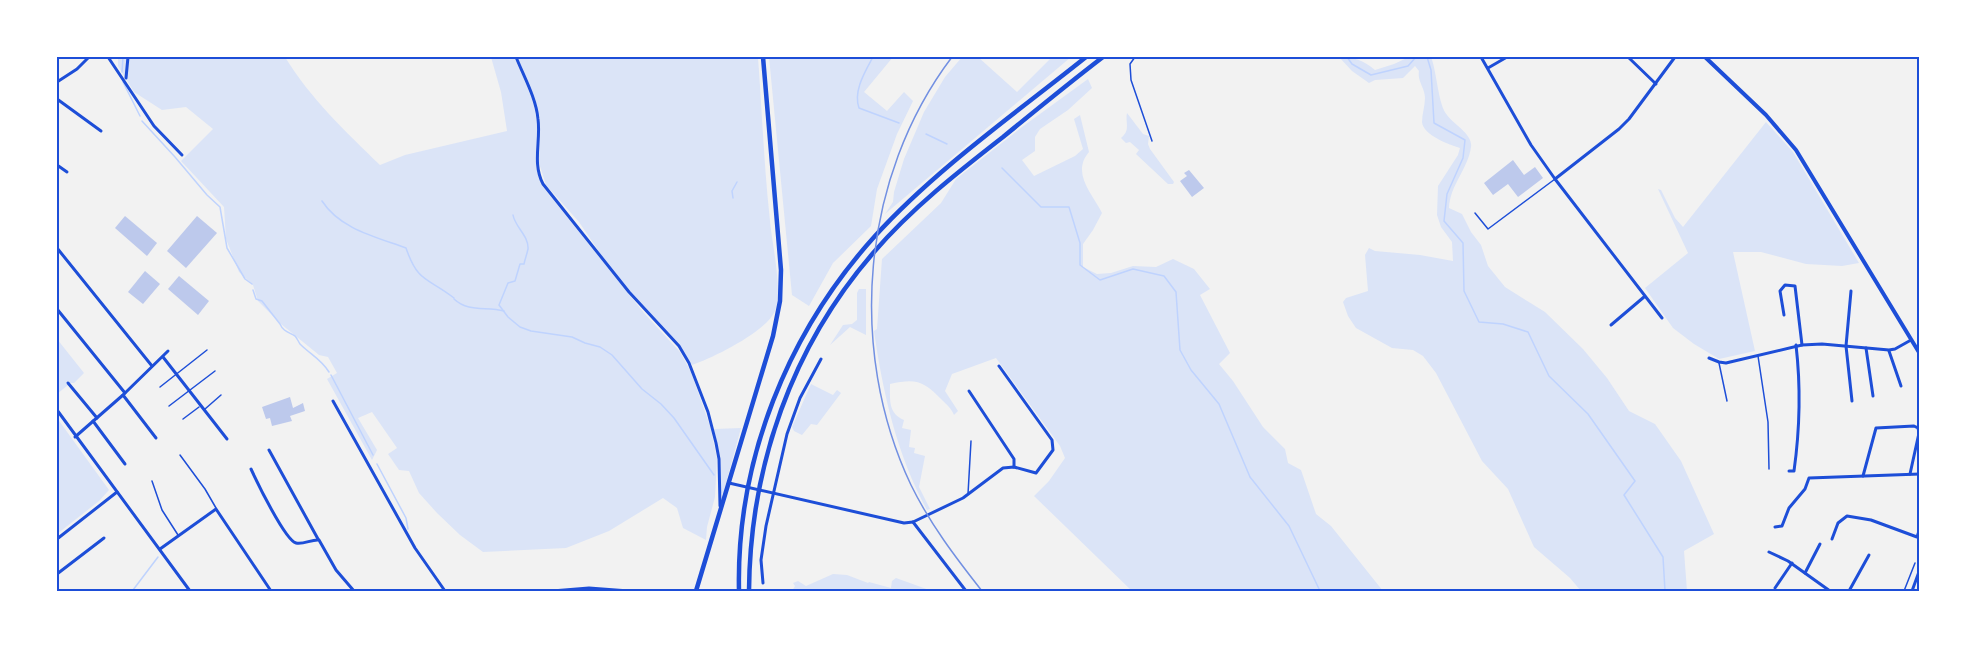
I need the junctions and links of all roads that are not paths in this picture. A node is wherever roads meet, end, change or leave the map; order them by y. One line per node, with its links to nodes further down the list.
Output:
1 (89, 57): 15 (street)
2 (108, 57): 14 (street)
3 (128, 57): 14 (street)
4 (516, 57): 87 (street)
5 (763, 57): 82 (main road)
6 (1086, 57): 115 (main road)
7 (1103, 57): 116 (main road)
8 (1481, 57): 13 (street)
9 (1507, 57): 13 (street)
10 (1628, 57): 16 (street)
11 (1675, 57): 16 (street)
12 (1705, 57): 31 (main road)
13 (1488, 68): 22 (street)
14 (125, 80): 19 (street)
15 (57, 82)
16 (1656, 84): 22 (street)
17 (57, 99): 18 (street)
18 (101, 131)
19 (183, 155)
20 (57, 165): 21 (street)
21 (67, 172)
22 (1555, 179): 23 (lane); 26 (street)
23 (1475, 213)
24 (57, 248): 45 (street)
25 (1851, 291): 34 (street)
26 (1645, 297): 29 (street); 30 (street)
27 (57, 309): 54 (street)
28 (1784, 315): 33 (street)
29 (1662, 318)
30 (1611, 325)
31 (1911, 339): 37 (street); 39 (main road)
32 (1796, 345): 33 (street); 40 (street); 77 (street)
33 (1802, 345): 34 (street)
34 (1846, 346): 35 (street); 59 (street)
35 (1866, 348): 37 (street); 56 (street)
36 (207, 350): 48 (lane)
37 (1889, 350): 50 (street)
38 (168, 351): 41 (street)
39 (1920, 354)
40 (1758, 355): 44 (street); 75 (lane)
41 (163, 357): 45 (street); 48 (street)
42 (1709, 358): 44 (street)
43 (821, 359): 84 (street)
44 (1719, 362): 58 (lane)
45 (152, 366): 54 (street)
46 (999, 366): 74 (street)
47 (215, 371): 52 (lane)
48 (177, 375): 51 (lane); 52 (street)
49 (68, 383): 64 (street)
50 (1901, 386)
51 (160, 387)
52 (190, 391): 60 (street); 61 (lane)
53 (969, 391): 74 (street)
54 (124, 394): 64 (street); 68 (street)
55 (221, 395): 62 (lane)
56 (1873, 396)
57 (333, 401): 111 (street)
58 (1727, 401)
59 (1852, 401)
60 (201, 405): 62 (street); 65 (lane)
61 (169, 406)
62 (205, 409): 69 (street)
63 (57, 410): 67 (street)
64 (97, 418): 66 (street)
65 (183, 419)
66 (93, 422): 67 (street); 73 (street)
67 (75, 437): 83 (street)
68 (156, 438)
69 (227, 439)
70 (971, 441): 85 (lane)
71 (269, 450): 94 (street)
72 (180, 455): 86 (lane)
73 (125, 464)
74 (1014, 467): 85 (street)
75 (1769, 469)
76 (251, 470): 94 (street)
77 (1789, 471)
78 (1910, 474): 79 (street); 80 (street); 80 (street)
79 (1920, 474)
80 (1863, 476): 89 (street)
81 (152, 481): 91 (lane)
82 (729, 483): 84 (street); 87 (main road)
83 (117, 492): 93 (street); 97 (street)
84 (773, 493): 88 (street); 105 (street)
85 (968, 495): 88 (street)
86 (216, 509): 91 (street); 109 (street)
87 (720, 511): 114 (main road)
88 (913, 522): 117 (street)
89 (1775, 527)
90 (1920, 528): 95 (street)
91 (178, 536): 97 (street)
92 (104, 538): 104 (street)
93 (57, 539)
94 (318, 539): 110 (street)
95 (1832, 539)
96 (1820, 544): 103 (street)
97 (160, 549): 108 (street)
98 (1769, 552): 100 (street)
99 (1869, 555): 119 (street)
100 (1792, 563): 103 (street); 106 (street)
101 (1915, 563): 120 (lane)
102 (1920, 569): 121 (street)
103 (1805, 573): 118 (street)
104 (57, 574)
105 (763, 583)
106 (1775, 588)
107 (589, 590): 112 (street); 113 (street)
108 (190, 591)
109 (271, 591)
110 (354, 591)
111 (445, 591)
112 (552, 591)
113 (629, 591)
114 (696, 591)
115 (739, 591)
116 (749, 591)
117 (966, 591)
118 (1830, 591)
119 (1849, 591)
120 (1904, 591)
121 (1912, 591)

